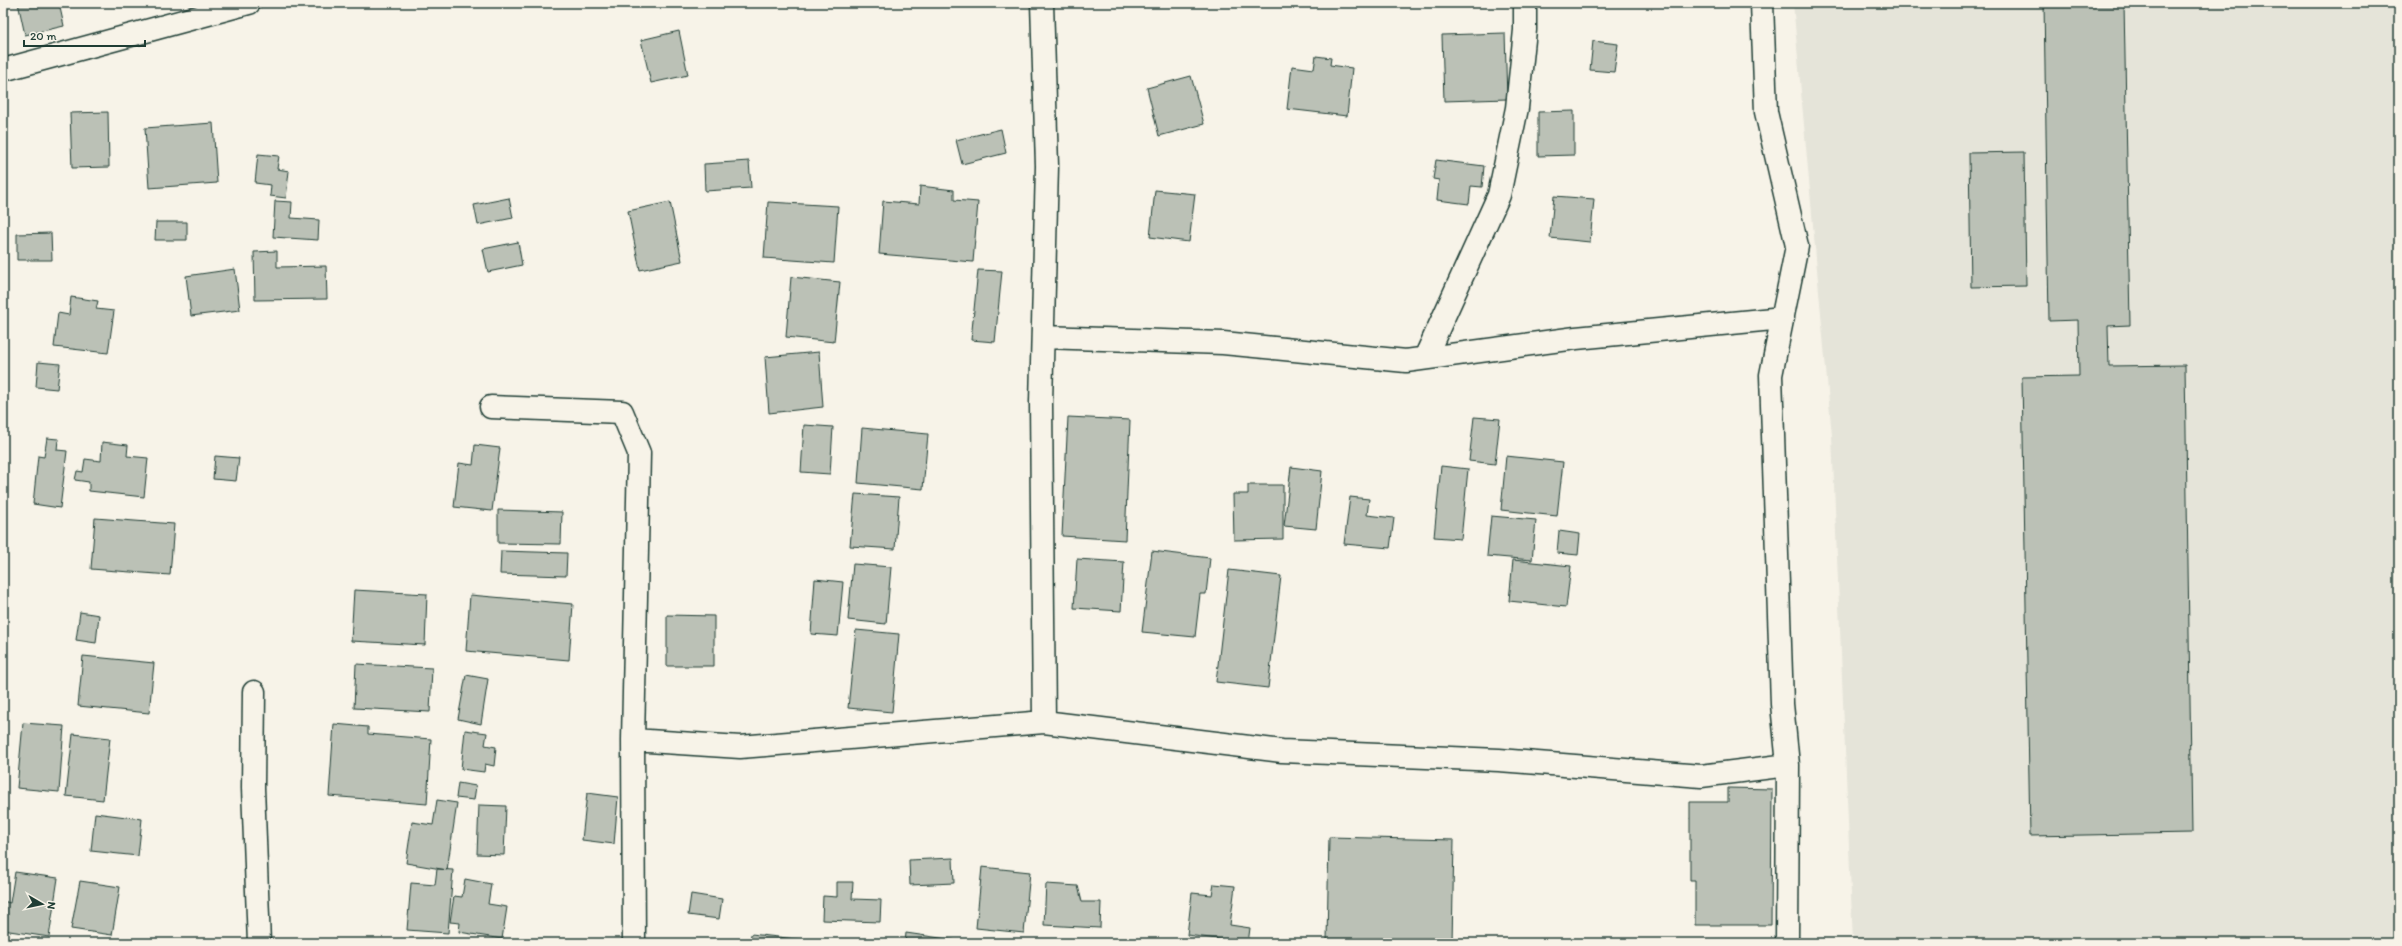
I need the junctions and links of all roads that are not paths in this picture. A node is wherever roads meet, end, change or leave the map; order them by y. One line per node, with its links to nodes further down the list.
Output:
1 (250, 3): 5 (street)
2 (1042, 3): 7 (street)
3 (1525, 3): 8 (street)
4 (1762, 3): 6 (street)
5 (3, 70)
6 (1783, 318): 8 (street); 13 (street)
7 (1043, 337): 8 (street); 11 (street)
8 (1425, 358)
9 (491, 407): 12 (street)
10 (254, 692): 14 (street)
11 (1044, 722): 12 (street); 13 (street)
12 (633, 740): 15 (street)
13 (1788, 765): 16 (street)
14 (259, 943)
15 (634, 943)
16 (1787, 943)

